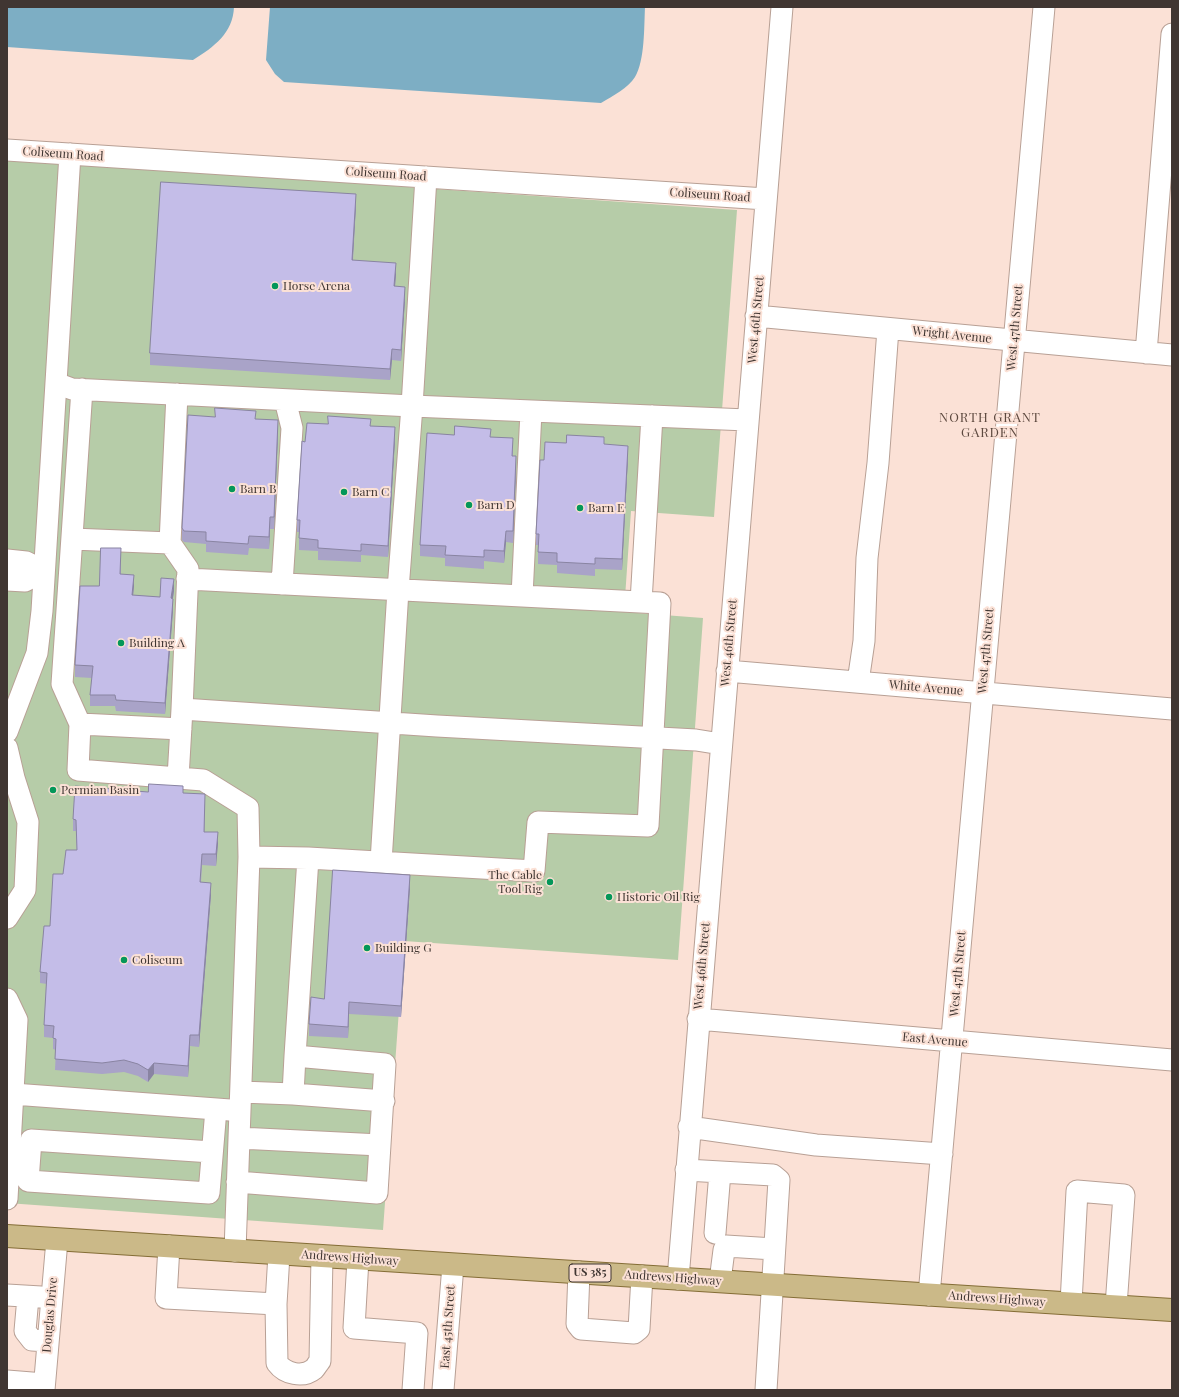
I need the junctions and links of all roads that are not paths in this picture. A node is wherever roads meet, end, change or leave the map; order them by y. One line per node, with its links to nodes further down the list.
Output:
1 (782, 7): 7 (street, West 46th Street)
2 (1044, 7): 10 (street, West 47th Street)
3 (1172, 34): 11 (street)
4 (7, 150): 5 (street, Coliseum Road)
5 (70, 154): 6 (street, Coliseum Road); 13 (street)
6 (426, 177): 7 (street, Coliseum Road); 17 (street)
7 (766, 199): 8 (street, West 46th Street)
8 (756, 316): 9 (street, Wright Avenue); 20 (street, West 46th Street)
9 (888, 329): 10 (street, Wright Avenue); 32 (street)
10 (1014, 341): 11 (street, Wright Avenue); 33 (street, West 47th Street)
11 (1146, 353): 12 (street, Wright Avenue)
12 (1172, 355)
13 (56, 384): 14 (street); 24 (street)
14 (82, 389): 15 (street); 21 (street)
15 (177, 394): 16 (street); 22 (street)
16 (285, 400): 17 (street); 27 (street)
17 (412, 406): 18 (street); 28 (street)
18 (531, 411): 19 (street); 29 (street)
19 (652, 416): 20 (street); 30 (street)
20 (748, 420): 31 (street, West 46th Street)
21 (72, 540): 22 (street); 37 (street)
22 (170, 543): 26 (street)
23 (7, 560): 24 (street)
24 (44, 571): 25 (street); 38 (street)
25 (7, 580)
26 (187, 580): 27 (street); 35 (street)
27 (282, 584): 28 (street)
28 (398, 590): 29 (street); 36 (street)
29 (522, 596): 30 (street)
30 (641, 602): 39 (street)
31 (727, 672): 32 (street, White Avenue); 40 (street, West 46th Street)
32 (858, 682): 33 (street, White Avenue)
33 (982, 693): 34 (street, White Avenue); 49 (street, West 47th Street)
34 (1172, 709)
35 (181, 719): 36 (street); 37 (street); 42 (street)
36 (390, 723): 39 (street); 45 (street)
37 (80, 724): 42 (street)
38 (7, 732)
39 (653, 738): 40 (street); 45 (street)
40 (721, 744): 48 (street, West 46th Street)
41 (7, 748): 46 (street)
42 (178, 778): 43 (street)
43 (249, 856): 44 (street); 54 (street)
44 (308, 858): 45 (street); 50 (street)
45 (381, 862)
46 (7, 918)
47 (7, 999): 52 (street)
48 (698, 1019): 49 (street, East Avenue); 57 (street, West 46th Street)
49 (952, 1041): 51 (street, East Avenue); 63 (street, West 47th Street)
50 (295, 1056): 53 (street); 55 (street)
51 (1172, 1060)
52 (13, 1094): 56 (street); 58 (street)
53 (293, 1094): 54 (street); 55 (street)
54 (240, 1101): 56 (street); 59 (street)
55 (384, 1101): 61 (street)
56 (216, 1109): 62 (street)
57 (689, 1127): 63 (street); 64 (street, West 46th Street)
58 (10, 1138): 60 (street); 66 (street)
59 (239, 1138): 61 (street); 67 (street)
60 (31, 1140): 62 (street); 62 (street)
61 (380, 1146): 67 (street)
62 (212, 1152)
63 (942, 1154): 84 (street, West 47th Street)
64 (686, 1170): 65 (street); 81 (street, West 46th Street)
65 (720, 1172): 69 (street); 73 (street)
66 (8, 1179): 68 (street)
67 (237, 1182): 74 (street)
68 (7, 1199)
69 (715, 1233)
70 (7, 1236): 71 (main road, Andrews Highway / US 385)
71 (57, 1240): 72 (main road, Andrews Highway / US 385); 87 (street, Douglas Drive)
72 (169, 1246): 74 (main road, Andrews Highway / US 385); 88 (street)
73 (774, 1249): 82 (street); 83 (street)
74 (235, 1251): 75 (main road, Andrews Highway / US 385)
75 (279, 1254): 76 (main road, Andrews Highway / US 385); 88 (street)
76 (322, 1256): 77 (main road, Andrews Highway / US 385); 88 (street)
77 (358, 1259): 78 (main road, Andrews Highway / US 385); 93 (street)
78 (453, 1264): 79 (main road, Andrews Highway / US 385); 92 (street, East 45th Street)
79 (579, 1272): 80 (main road, Andrews Highway / US 385); 80 (street)
80 (642, 1276): 81 (main road, Andrews Highway / US 385)
81 (678, 1279): 82 (main road, Andrews Highway / US 385)
82 (720, 1281): 83 (main road, Andrews Highway / US 385)
83 (774, 1284): 84 (main road, Andrews Highway / US 385); 99 (street)
84 (929, 1294): 89 (main road, Andrews Highway / US 385)
85 (7, 1295): 86 (street)
86 (28, 1297): 87 (street); 94 (street)
87 (52, 1298): 94 (street, Douglas Drive)
88 (276, 1304)
89 (1071, 1304): 90 (main road, Andrews Highway / US 385); 90 (street)
90 (1116, 1306): 91 (main road, Andrews Highway / US 385)
91 (1172, 1310)
92 (448, 1327): 93 (street); 98 (street, East 45th Street)
93 (417, 1333): 97 (street)
94 (48, 1341): 96 (street, Douglas Drive)
95 (7, 1381): 96 (street)
96 (44, 1387)
97 (413, 1390)
98 (443, 1390)
99 (766, 1390)

